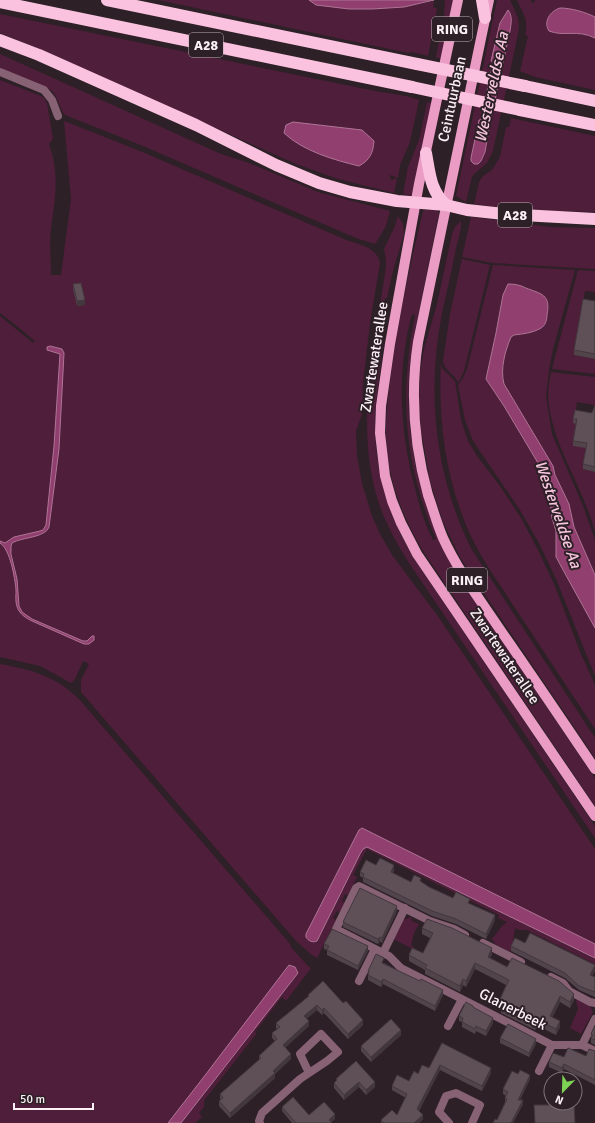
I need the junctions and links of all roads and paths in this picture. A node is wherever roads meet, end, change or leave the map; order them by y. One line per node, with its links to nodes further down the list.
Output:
1 (107, 0): 9 (highway, A28, bridge)
2 (458, 0): 12 (main road, Ceintuurbaan / RING)
3 (482, 0): 6 (highway)
4 (489, 0): 6 (main road, Ceintuurbaan / RING)
5 (0, 2): 11 (highway, A28, bridge)
6 (485, 18): 14 (main road, Ceintuurbaan / RING)
7 (0, 40): 13 (highway, A28)
8 (0, 72): 10 (street)
9 (595, 101)
10 (58, 116)
11 (595, 125)
12 (426, 153): 13 (main road, Ceintuurbaan / RING); 14 (highway)
13 (416, 202): 14 (highway, A28); 17 (main road, Zwartewaterallee / RING)
14 (446, 205): 15 (highway, A28); 16 (main road, Zwartewaterallee / RING)
15 (595, 219)
16 (595, 769)
17 (595, 816)
18 (405, 908): 19 (street); 19 (street, Glanerbeek); 20 (street, Glanerbeek)
19 (379, 951): 22 (street); 23 (street, Glanerbeek)
20 (530, 967)
21 (543, 974): 24 (street)
22 (359, 981)
23 (462, 999): 26 (street, Glanerbeek); 27 (street, Glanerbeek)
24 (595, 1003)
25 (595, 1019): 28 (street)
26 (448, 1026)
27 (552, 1045): 28 (street, Glanerbeek); 30 (street, Glanerbeek)
28 (582, 1045): 29 (street, Glanerbeek)
29 (595, 1051)
30 (539, 1071)
31 (309, 1073): 31 (street); 32 (street)
32 (260, 1123)
33 (449, 1123): 34 (street)
34 (472, 1123)

